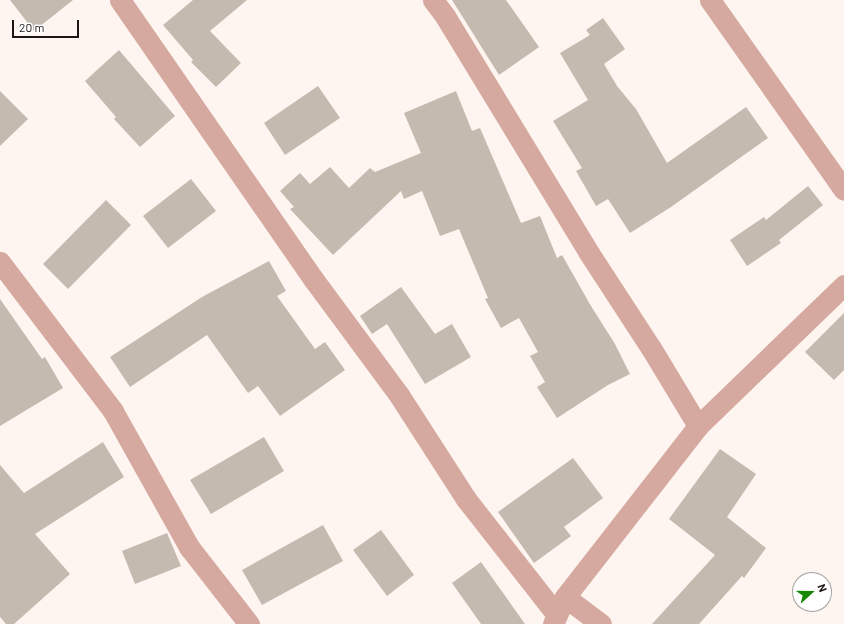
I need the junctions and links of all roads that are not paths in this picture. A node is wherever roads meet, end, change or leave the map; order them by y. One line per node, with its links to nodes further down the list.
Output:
1 (120, 0): 8 (street)
2 (433, 0): 7 (street)
3 (710, 0): 4 (street)
4 (844, 190)
5 (0, 262): 9 (street)
6 (844, 285): 7 (street)
7 (698, 426): 8 (street)
8 (558, 612): 10 (street)
9 (249, 624)
10 (600, 624)

